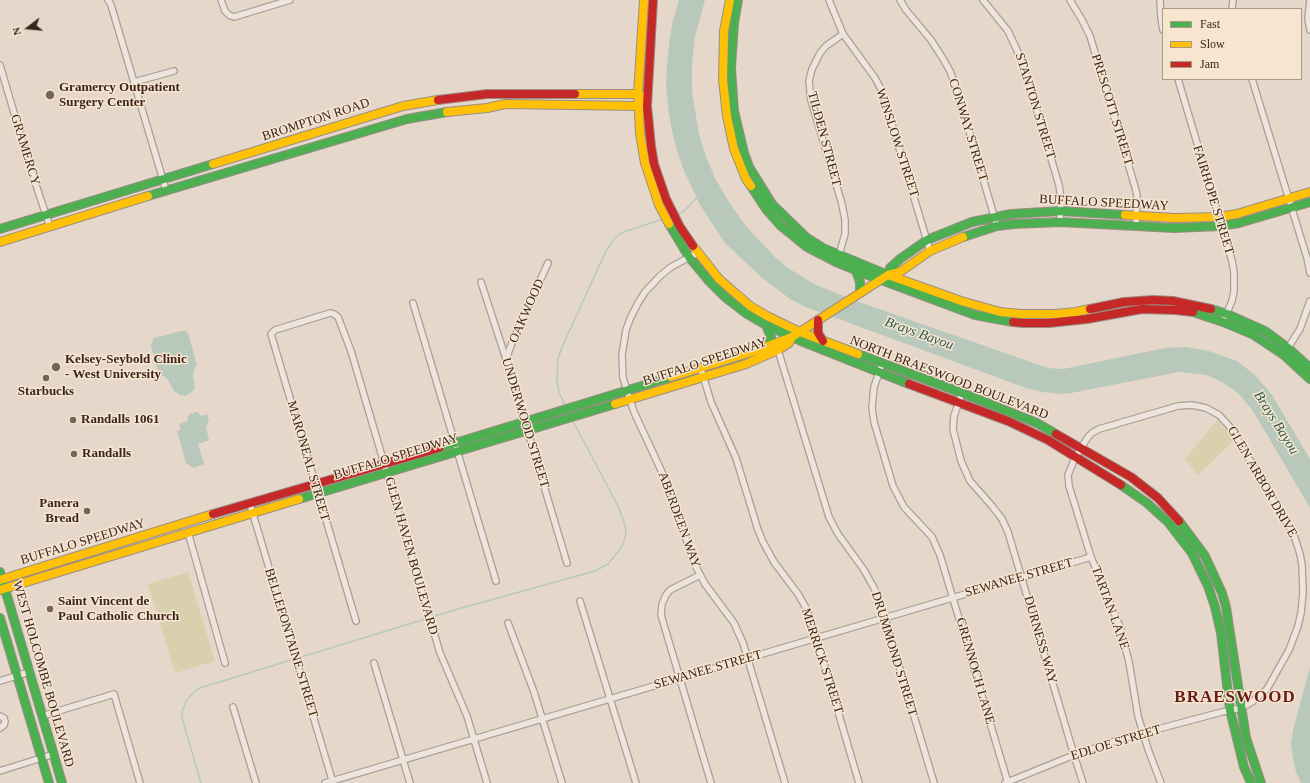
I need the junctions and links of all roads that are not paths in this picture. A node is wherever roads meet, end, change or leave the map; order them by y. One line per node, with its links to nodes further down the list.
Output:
1 (108, 0): 21 (street)
2 (221, 0): 3 (street)
3 (290, 0)
4 (644, 0): 24 (main road, NORTH BRAESWOOD BOULEVARD)
5 (653, 0): 25 (main road, NORTH BRAESWOOD BOULEVARD)
6 (730, 0): 57 (main road)
7 (738, 0): 53 (main road)
8 (829, 0): 16 (street, WINSLOW STREET)
9 (900, 0): 41 (street, CONWAY STREET)
10 (983, 0): 38 (street, STANTON STREET)
11 (1070, 0): 40 (street, PRESCOTT STREET)
12 (1160, 0): 14 (street)
13 (1310, 0): 15 (street)
14 (1162, 26)
15 (1310, 30)
16 (843, 34): 49 (street, WINSLOW STREET); 53 (street, TILDEN STREET)
17 (0, 65): 39 (street, GRAMERCY)
18 (174, 71): 21 (street)
19 (1178, 80): 42 (street, FAIRHOPE STREET)
20 (1252, 80): 34 (street)
21 (134, 82): 31 (street)
22 (487, 94): 23 (main road, BROMPTON ROAD); 28 (main road); 29 (main road, BROMPTON ROAD)
23 (565, 94): 24 (main road, BROMPTON ROAD); 26 (main road)
24 (638, 94): 25 (main road); 27 (main road, NORTH BRAESWOOD BOULEVARD)
25 (647, 101): 27 (main road); 37 (main road, NORTH BRAESWOOD BOULEVARD)
26 (565, 104): 27 (main road, BROMPTON ROAD); 28 (main road, BROMPTON ROAD)
27 (638, 106): 37 (main road, NORTH BRAESWOOD BOULEVARD)
28 (487, 108): 30 (main road, BROMPTON ROAD)
29 (278, 144): 30 (main road); 31 (main road, BROMPTON ROAD)
30 (282, 156): 32 (main road, BROMPTON ROAD)
31 (163, 180): 32 (street); 39 (main road, BROMPTON ROAD)
32 (166, 190): 47 (main road, BROMPTON ROAD)
33 (1310, 192): 34 (main road, BUFFALO SPEEDWAY)
34 (1288, 199): 36 (street); 42 (main road, BUFFALO SPEEDWAY)
35 (1310, 202): 36 (main road, BUFFALO SPEEDWAY)
36 (1291, 208): 46 (main road, BUFFALO SPEEDWAY); 58 (street)
37 (667, 210): 52 (main road, NORTH BRAESWOOD BOULEVARD); 54 (main road, NORTH BRAESWOOD BOULEVARD)
38 (1061, 211): 40 (main road, BUFFALO SPEEDWAY); 41 (main road, BUFFALO SPEEDWAY); 43 (street, STANTON STREET)
39 (46, 216): 47 (street, GRAMERCY); 48 (main road, BROMPTON ROAD)
40 (1137, 216): 42 (main road, BUFFALO SPEEDWAY); 45 (street, PRESCOTT STREET)
41 (994, 217): 44 (street, CONWAY STREET); 49 (main road, BUFFALO SPEEDWAY)
42 (1218, 217): 46 (street, FAIRHOPE STREET)
43 (1060, 222): 44 (main road, BUFFALO SPEEDWAY); 45 (main road, BUFFALO SPEEDWAY)
44 (997, 226): 51 (main road, BUFFALO SPEEDWAY)
45 (1136, 226): 46 (main road, BUFFALO SPEEDWAY)
46 (1221, 226): 66 (street, FAIRHOPE STREET)
47 (50, 227): 50 (main road, BROMPTON ROAD)
48 (0, 229)
49 (927, 240): 51 (street, WINSLOW STREET); 59 (main road, BUFFALO SPEEDWAY)
50 (0, 242)
51 (930, 251): 56 (main road, BUFFALO SPEEDWAY)
52 (697, 253): 54 (street, ABERDEEN WAY); 71 (main road, NORTH BRAESWOOD BOULEVARD)
53 (839, 254): 59 (main road)
54 (689, 257): 70 (main road, NORTH BRAESWOOD BOULEVARD); 85 (street, ABERDEEN WAY)
55 (548, 263): 77 (street, OAKWOOD)
56 (908, 266): 59 (main road, BUFFALO SPEEDWAY); 62 (main road)
57 (856, 271): 60 (main road); 63 (main road)
58 (1310, 273)
59 (888, 275): 60 (main road, BUFFALO SPEEDWAY); 62 (main road)
60 (880, 280): 63 (main road, BUFFALO SPEEDWAY); 69 (main road)
61 (481, 282): 77 (street, UNDERWOOD STREET)
62 (912, 283): 66 (main road)
63 (859, 293): 67 (main road, BUFFALO SPEEDWAY)
64 (1310, 301): 76 (street)
65 (413, 303): 88 (street)
66 (1227, 314): 69 (street, FAIRHOPE STREET); 76 (main road)
67 (819, 320): 71 (main road, BUFFALO SPEEDWAY); 73 (main road)
68 (303, 321): 91 (street, GLEN HAVEN BOULEVARD); 92 (street, MARONEAL STREET)
69 (1223, 322): 76 (main road)
70 (766, 325): 72 (main road, NORTH BRAESWOOD BOULEVARD); 74 (main road)
71 (800, 332): 72 (main road, BUFFALO SPEEDWAY); 73 (main road, NORTH BRAESWOOD BOULEVARD)
72 (792, 337): 74 (main road, BUFFALO SPEEDWAY); 75 (main road, BUFFALO SPEEDWAY); 81 (main road, NORTH BRAESWOOD BOULEVARD)
73 (823, 341): 78 (main road, NORTH BRAESWOOD BOULEVARD)
74 (769, 346): 79 (main road, BUFFALO SPEEDWAY)
75 (778, 350): 82 (main road, BUFFALO SPEEDWAY); 111 (street, DRUMMOND STREET)
76 (1286, 351): 80 (main road); 83 (main road)
77 (506, 359): 87 (street, UNDERWOOD STREET)
78 (882, 364): 81 (street, GRENNOCH LANE); 84 (main road, NORTH BRAESWOOD BOULEVARD)
79 (701, 368): 82 (street, MERRICK STREET); 85 (main road, BUFFALO SPEEDWAY)
80 (1310, 368)
81 (879, 372): 86 (main road, NORTH BRAESWOOD BOULEVARD); 108 (street, GRENNOCH LANE)
82 (703, 377): 85 (main road, BUFFALO SPEEDWAY); 114 (street, MERRICK STREET)
83 (1310, 379)
84 (962, 393): 86 (street, DURNESS WAY); 89 (main road, NORTH BRAESWOOD BOULEVARD)
85 (628, 395): 87 (main road, BUFFALO SPEEDWAY); 87 (main road, BUFFALO SPEEDWAY); 103 (street, ABERDEEN WAY)
86 (958, 402): 90 (main road, NORTH BRAESWOOD BOULEVARD); 105 (street, DURNESS WAY)
87 (526, 426): 88 (main road, BUFFALO SPEEDWAY); 102 (street, UNDERWOOD STREET)
88 (457, 447): 91 (main road, BUFFALO SPEEDWAY); 106 (street)
89 (1081, 448): 90 (street, GLEN ARBOR DRIVE); 98 (main road, NORTH BRAESWOOD BOULEVARD); 124 (street, GLEN ARBOR DRIVE)
90 (1075, 458): 99 (main road, NORTH BRAESWOOD BOULEVARD); 100 (street, TARTAN LANE)
91 (386, 469): 92 (main road, BUFFALO SPEEDWAY); 93 (main road, BUFFALO SPEEDWAY); 132 (street, GLEN HAVEN BOULEVARD)
92 (316, 485): 93 (street, MARONEAL STREET); 94 (main road, BUFFALO SPEEDWAY)
93 (318, 494): 95 (main road, BUFFALO SPEEDWAY); 112 (street, MARONEAL STREET)
94 (250, 504): 95 (street, BELLEFONTAINE STREET); 97 (main road, BUFFALO SPEEDWAY)
95 (252, 514): 96 (main road, BUFFALO SPEEDWAY); 138 (street, BELLEFONTAINE STREET)
96 (188, 532): 101 (main road, BUFFALO SPEEDWAY); 116 (street)
97 (103, 548): 101 (main road); 104 (main road, BUFFALO SPEEDWAY)
98 (1201, 550): 99 (main road); 124 (main road, NORTH BRAESWOOD BOULEVARD)
99 (1193, 555): 125 (main road, NORTH BRAESWOOD BOULEVARD)
100 (1090, 557): 105 (street, SEWANEE STREET); 131 (street, TARTAN LANE)
101 (100, 560): 107 (main road, BUFFALO SPEEDWAY)
102 (567, 563)
103 (700, 575): 115 (street, ABERDEEN WAY); 120 (street)
104 (1, 577): 107 (main road, WEST HOLCOMBE BOULEVARD)
105 (1022, 577): 108 (street, SEWANEE STREET); 134 (street, DURNESS WAY)
106 (496, 581)
107 (2, 589): 118 (main road, WEST HOLCOMBE BOULEVARD)
108 (954, 598): 111 (street, SEWANEE STREET); 139 (street, GRENNOCH LANE)
109 (580, 601): 122 (street)
110 (0, 618): 119 (main road, WEST HOLCOMBE BOULEVARD)
111 (884, 618): 114 (street, SEWANEE STREET); 152 (street, DRUMMOND STREET)
112 (356, 621)
113 (508, 623): 128 (street)
114 (817, 638): 115 (street, SEWANEE STREET); 151 (street, MERRICK STREET)
115 (748, 658): 120 (street, SEWANEE STREET); 150 (street, ABERDEEN WAY)
116 (225, 663)
117 (374, 663): 136 (street)
118 (29, 672): 119 (street); 127 (main road, WEST HOLCOMBE BOULEVARD)
119 (17, 676): 121 (street); 129 (main road, WEST HOLCOMBE BOULEVARD)
120 (680, 678): 122 (street, SEWANEE STREET); 149 (street)
121 (0, 681)
122 (611, 699): 128 (street, SEWANEE STREET); 148 (street)
123 (233, 708): 143 (street)
124 (1241, 708): 125 (street, GLEN ARBOR DRIVE); 156 (main road, NORTH BRAESWOOD BOULEVARD)
125 (1230, 710): 131 (street, EDLOE STREET); 155 (main road, NORTH BRAESWOOD BOULEVARD)
126 (0, 716): 130 (street)
127 (42, 716): 129 (main road); 133 (main road, WEST HOLCOMBE BOULEVARD); 142 (street)
128 (542, 719): 132 (street, SEWANEE STREET); 147 (street)
129 (30, 721): 135 (main road, WEST HOLCOMBE BOULEVARD)
130 (0, 728)
131 (1143, 734): 134 (street, EDLOE STREET); 154 (street, TARTAN LANE)
132 (474, 739): 136 (street, SEWANEE STREET); 146 (street, GLEN HAVEN BOULEVARD)
133 (54, 754): 135 (street); 141 (main road, WEST HOLCOMBE BOULEVARD)
134 (1074, 755): 139 (street, EDLOE STREET); 153 (street, DURNESS WAY)
135 (41, 758): 137 (street); 140 (main road, WEST HOLCOMBE BOULEVARD)
136 (403, 760): 138 (street, SEWANEE STREET); 145 (street)
137 (0, 770)
138 (332, 782): 144 (street, SEWANEE STREET)
139 (1007, 782)
140 (49, 783)
141 (62, 783)
142 (140, 783)
143 (256, 783)
144 (325, 783)
145 (410, 783)
146 (487, 783)
147 (562, 783)
148 (636, 783)
149 (711, 783)
150 (785, 783)
151 (859, 783)
152 (934, 783)
153 (1083, 783)
154 (1161, 783)
155 (1251, 783)
156 (1261, 783)

